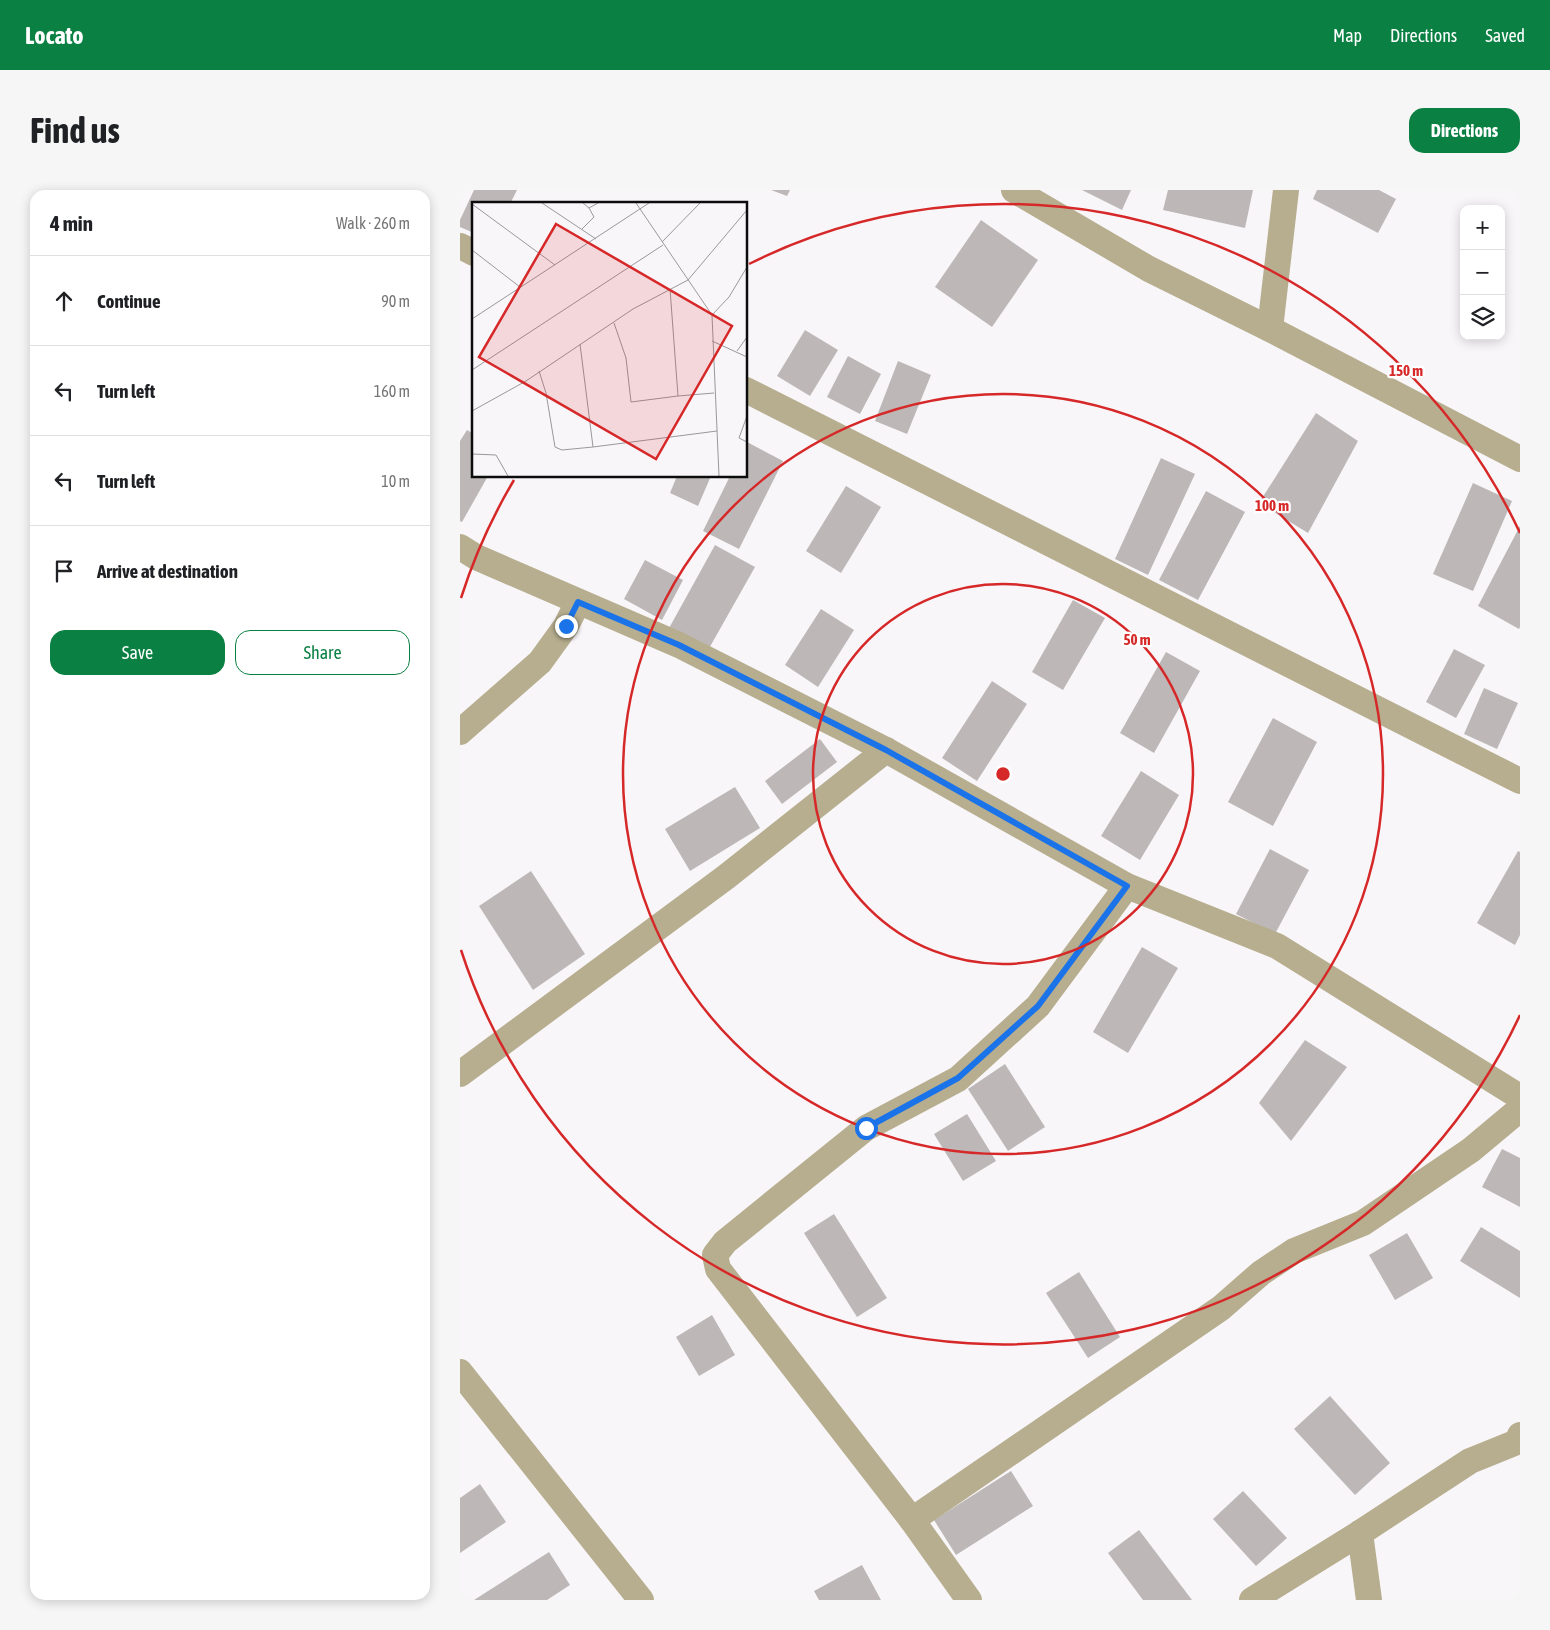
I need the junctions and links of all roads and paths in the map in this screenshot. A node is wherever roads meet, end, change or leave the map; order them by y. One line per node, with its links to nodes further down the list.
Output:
1 (1286, 190): 5 (street)
2 (1018, 191): 5 (street)
3 (460, 246): 4 (street)
4 (472, 252)
5 (1270, 329): 7 (street)
6 (748, 391): 12 (street)
7 (1520, 459)
8 (460, 547): 9 (street)
9 (578, 602): 10 (street); 11 (street)
10 (460, 732)
11 (886, 750): 13 (street); 14 (street)
12 (1520, 781)
13 (1127, 886): 15 (street); 19 (street)
14 (460, 1074)
15 (1520, 1097)
16 (1520, 1109): 19 (street)
17 (460, 1372): 21 (street)
18 (1519, 1440): 20 (street)
19 (912, 1520): 22 (street)
20 (1360, 1533): 23 (street); 24 (street)
21 (641, 1600)
22 (969, 1600)
23 (1252, 1600)
24 (1369, 1600)

